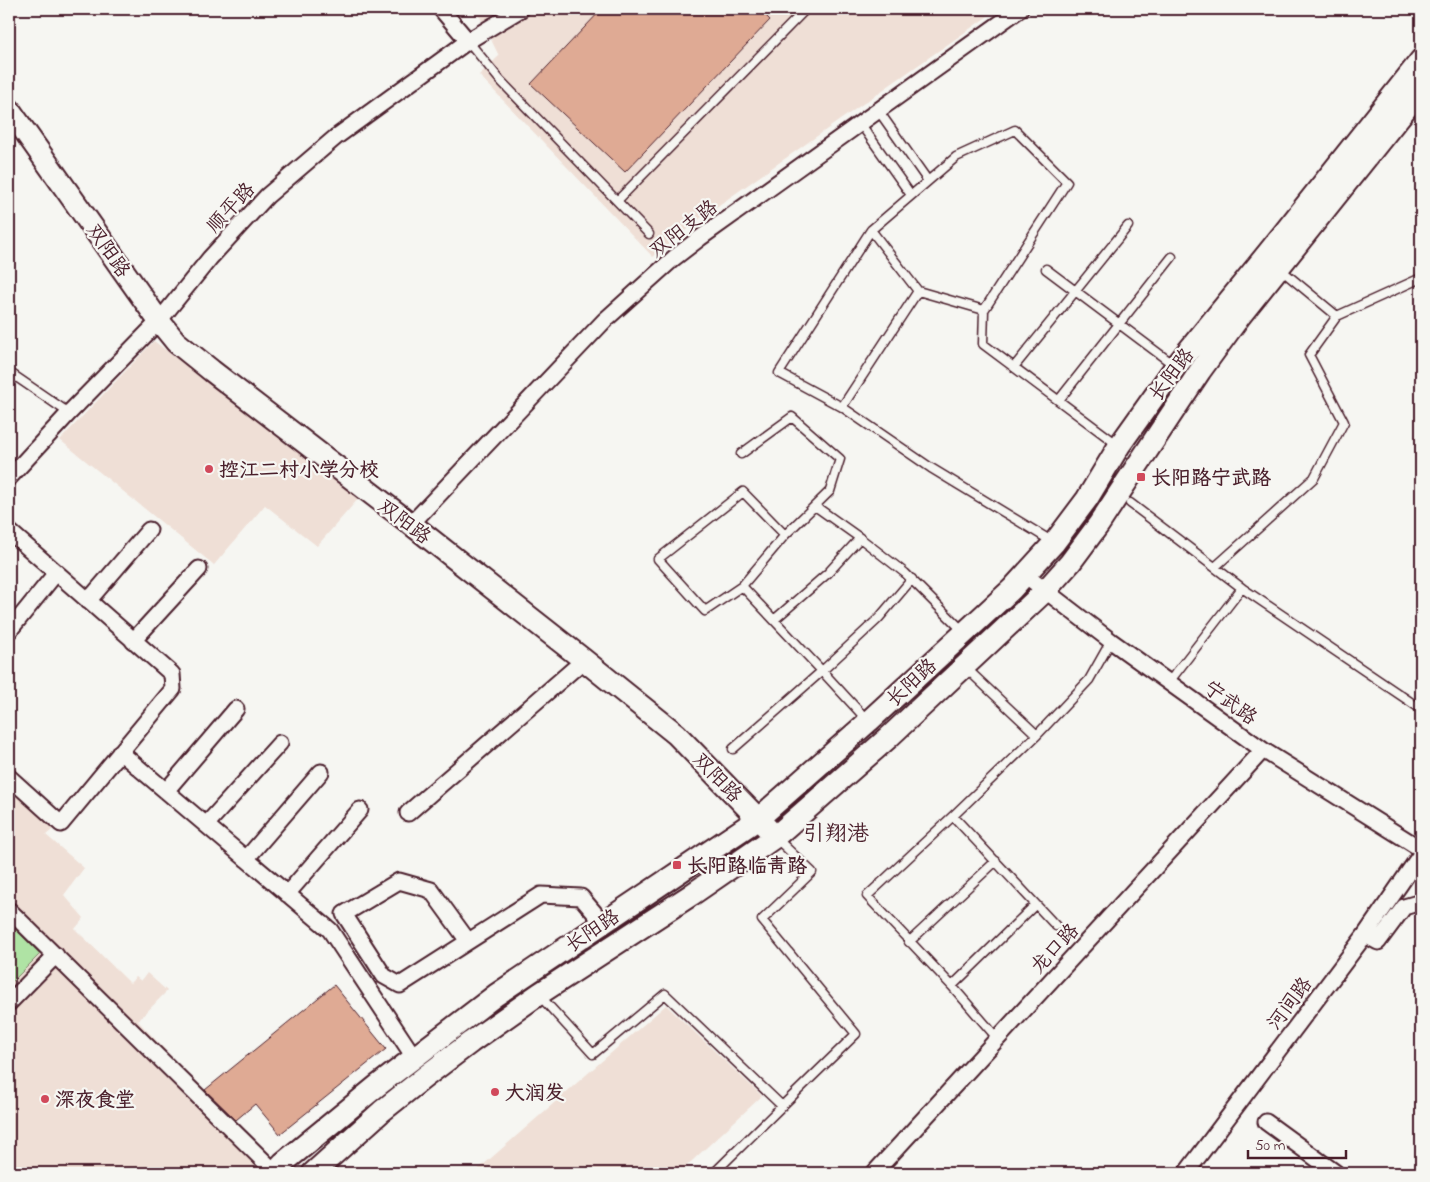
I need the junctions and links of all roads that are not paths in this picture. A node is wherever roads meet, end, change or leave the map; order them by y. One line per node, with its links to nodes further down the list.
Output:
1 (441, 9): 5 (street)
2 (521, 9): 5 (street, 顺平路)
3 (806, 9): 13 (lane)
4 (1020, 9): 9 (street, 双阳支路)
5 (468, 41): 13 (lane); 25 (street, 顺平路)
6 (1421, 60): 27 (main road, 长阳路)
7 (1421, 90): 18 (main road, 长阳路)
8 (9, 109): 25 (main road, 双阳路)
9 (878, 110): 10 (street, 双阳支路); 11 (lane)
10 (860, 123): 12 (lane); 38 (street, 双阳支路)
11 (928, 181): 12 (lane); 23 (lane)
12 (911, 195): 15 (lane)
13 (617, 201): 16 (lane)
14 (1128, 226): 22 (lane)
15 (871, 230): 21 (lane); 31 (lane)
16 (649, 234)
17 (1172, 257): 26 (lane)
18 (1278, 267): 24 (lane); 51 (main road, 长阳路)
19 (1046, 269): 22 (lane)
20 (1421, 278): 24 (lane)
21 (918, 291): 23 (lane); 31 (lane)
22 (1075, 291): 26 (lane); 28 (lane)
23 (984, 310): 28 (lane)
24 (1337, 316): 44 (lane)
25 (159, 321): 32 (street, 顺平路); 38 (main road, 双阳路)
26 (1119, 324): 27 (lane); 30 (lane)
27 (1176, 366): 33 (main road, 长阳路)
28 (1014, 367): 30 (lane)
29 (9, 372): 32 (lane)
30 (1059, 400): 33 (lane)
31 (842, 407): 43 (lane)
32 (69, 413): 35 (street, 顺平路)
33 (1119, 446): 43 (main road, 长阳路)
34 (741, 454): 37 (lane)
35 (9, 478)
36 (1130, 503): 44 (lane)
37 (815, 506): 41 (lane); 42 (lane)
38 (410, 524): 58 (main road, 双阳路)
39 (149, 530): 52 (street)
40 (9, 531): 46 (street)
41 (785, 535): 49 (lane); 49 (lane)
42 (860, 538): 48 (lane); 53 (lane)
43 (1054, 543): 47 (main road, 长阳路)
44 (1215, 567): 50 (lane)
45 (200, 569): 56 (street)
46 (56, 573): 52 (street); 54 (street)
47 (1025, 575): 51 (street, 宁武路); 55 (main road, 长阳路)
48 (912, 579): 55 (lane); 60 (lane)
49 (742, 586): 53 (lane)
50 (1242, 588): 61 (lane); 63 (lane)
51 (1044, 591): 57 (street, 宁武路); 59 (main road, 长阳路)
52 (88, 601): 56 (street)
53 (774, 620): 60 (lane)
54 (9, 631)
55 (965, 632): 64 (main road, 长阳路)
56 (133, 641): 69 (street)
57 (1111, 641): 61 (street, 宁武路); 65 (lane)
58 (584, 660): 74 (street); 76 (main road, 双阳路)
59 (964, 666): 65 (lane); 78 (main road, 长阳路)
60 (822, 671): 64 (lane); 67 (lane)
61 (1169, 682): 68 (street, 宁武路)
62 (236, 709): 72 (street)
63 (1421, 709)
64 (868, 721): 76 (main road, 长阳路)
65 (1037, 735): 75 (lane)
66 (280, 744): 77 (street)
67 (732, 749)
68 (1263, 750): 79 (street, 宁武路); 96 (street, 龙口路)
69 (120, 752): 71 (street); 72 (street)
70 (320, 772): 81 (street)
71 (9, 777)
72 (166, 791): 77 (street)
73 (360, 810): 83 (street)
74 (408, 813)
75 (953, 816): 82 (lane); 91 (lane)
76 (758, 819): 78 (main road, 双阳路); 87 (main road, 长阳路)
77 (206, 825): 81 (street)
78 (775, 837): 94 (main road, 长阳路); 98 (lane)
79 (1421, 849)
80 (1421, 854): 89 (street, 河间路)
81 (246, 859): 83 (street)
82 (996, 861): 85 (lane); 91 (lane)
83 (287, 894): 97 (street)
84 (1421, 902): 89 (street)
85 (1036, 905): 88 (lane); 93 (lane)
86 (9, 910): 92 (street)
87 (603, 923): 90 (street); 97 (main road, 长阳路)
88 (1056, 926)
89 (1365, 935): 104 (street, 河间路)
90 (468, 941): 90 (street)
91 (909, 942): 93 (lane)
92 (56, 955): 95 (street); 100 (street)
93 (952, 986): 96 (lane)
94 (539, 994): 98 (lane); 101 (main road, 长阳路)
95 (9, 1003)
96 (998, 1038): 103 (street, 龙口路)
97 (414, 1057): 100 (main road, 长阳路)
98 (782, 1106): 102 (lane)
99 (1266, 1122): 105 (street)
100 (275, 1173)
101 (314, 1173)
102 (714, 1173)
103 (874, 1173)
104 (1186, 1173)
105 (1336, 1173)

